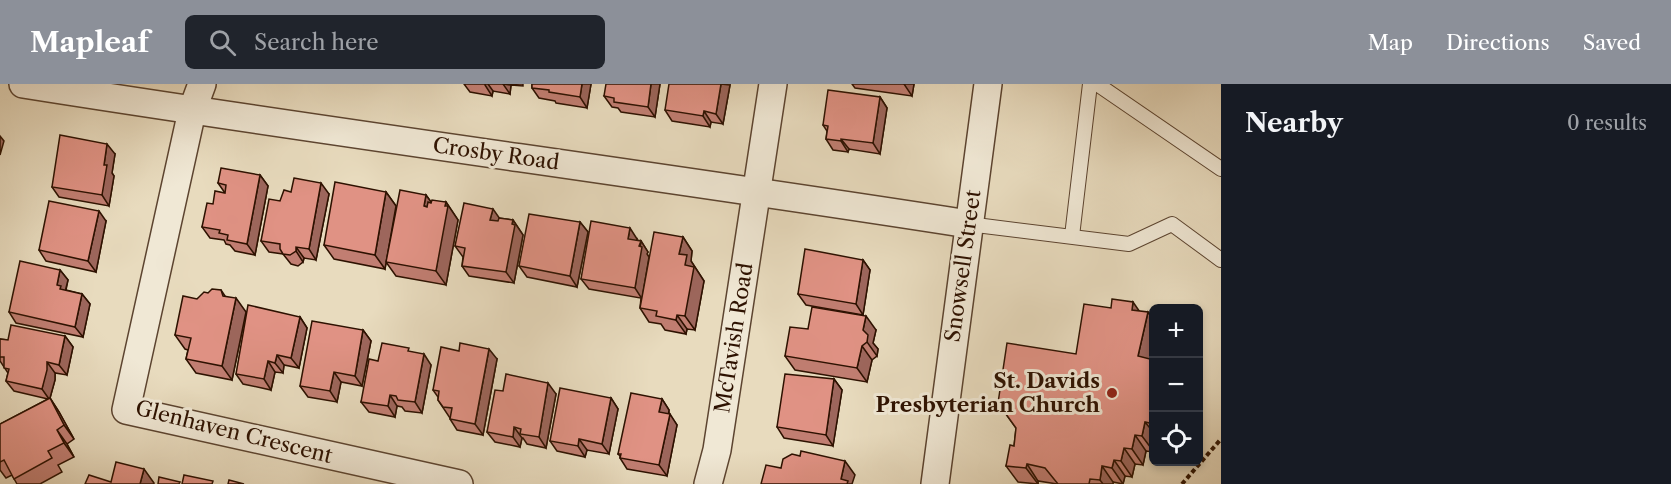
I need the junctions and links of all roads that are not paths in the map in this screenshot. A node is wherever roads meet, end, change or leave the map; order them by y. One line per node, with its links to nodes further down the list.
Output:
1 (23, 84): 7 (street, Crosby Road)
2 (202, 84): 7 (street)
3 (773, 84): 9 (street, McTavish Road)
4 (988, 84): 10 (street, Snowsell Street)
5 (1090, 84): 11 (lane)
6 (1097, 84): 8 (lane)
7 (192, 111): 9 (street, Crosby Road); 13 (street, Glenhaven Crescent)
8 (1221, 169)
9 (757, 191): 10 (street, Crosby Road); 14 (street, McTavish Road)
10 (968, 224): 11 (lane); 15 (street, Snowsell Street)
11 (1071, 236): 12 (lane)
12 (1221, 260)
13 (459, 484)
14 (708, 484)
15 (935, 484)

